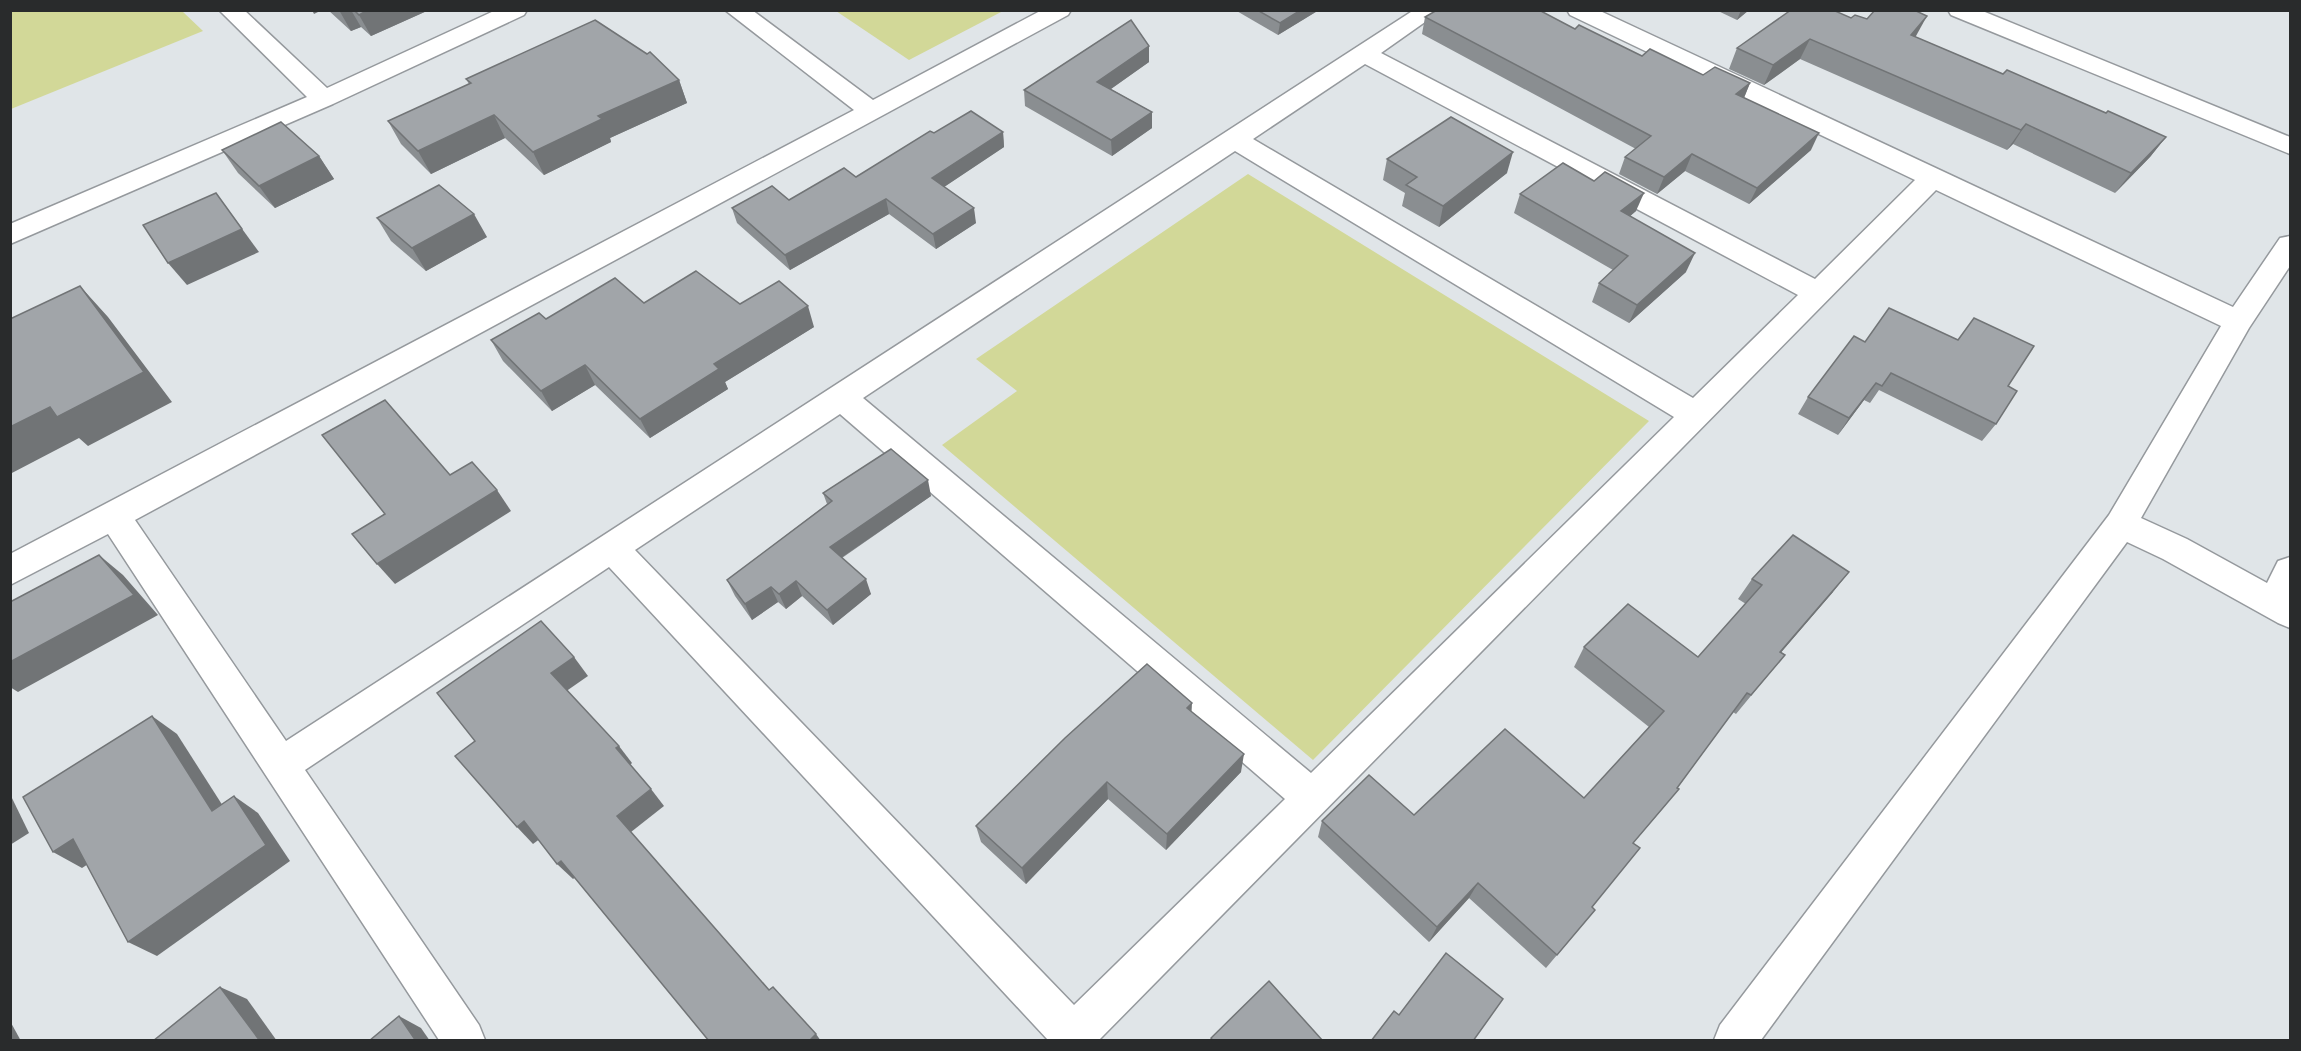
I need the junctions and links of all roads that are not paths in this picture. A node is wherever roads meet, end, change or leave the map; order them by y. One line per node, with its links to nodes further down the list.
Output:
1 (230, 10): 9 (street)
2 (516, 10): 9 (street)
3 (736, 10): 10 (street)
4 (1060, 10): 10 (street)
5 (1431, 10): 8 (street)
6 (1578, 10): 13 (street)
7 (1959, 10): 12 (street)
8 (1364, 54): 11 (street); 16 (street)
9 (324, 99): 14 (street)
10 (872, 111): 20 (street)
11 (1234, 140): 18 (street); 19 (street)
12 (2290, 146)
13 (1933, 178): 16 (street); 17 (street)
14 (10, 235)
15 (2290, 245): 17 (street)
16 (1818, 293): 19 (street)
17 (2238, 322): 21 (street)
18 (841, 397): 22 (street); 27 (street)
19 (1696, 415): 27 (street)
20 (114, 516): 23 (street); 26 (street)
21 (2121, 524): 25 (street); 30 (street)
22 (612, 548): 26 (street); 28 (street)
23 (10, 571)
24 (2290, 571): 25 (street)
25 (2282, 608)
26 (280, 765): 29 (street)
27 (1312, 798): 28 (street)
28 (1071, 1038)
29 (464, 1041)
30 (1735, 1041)

